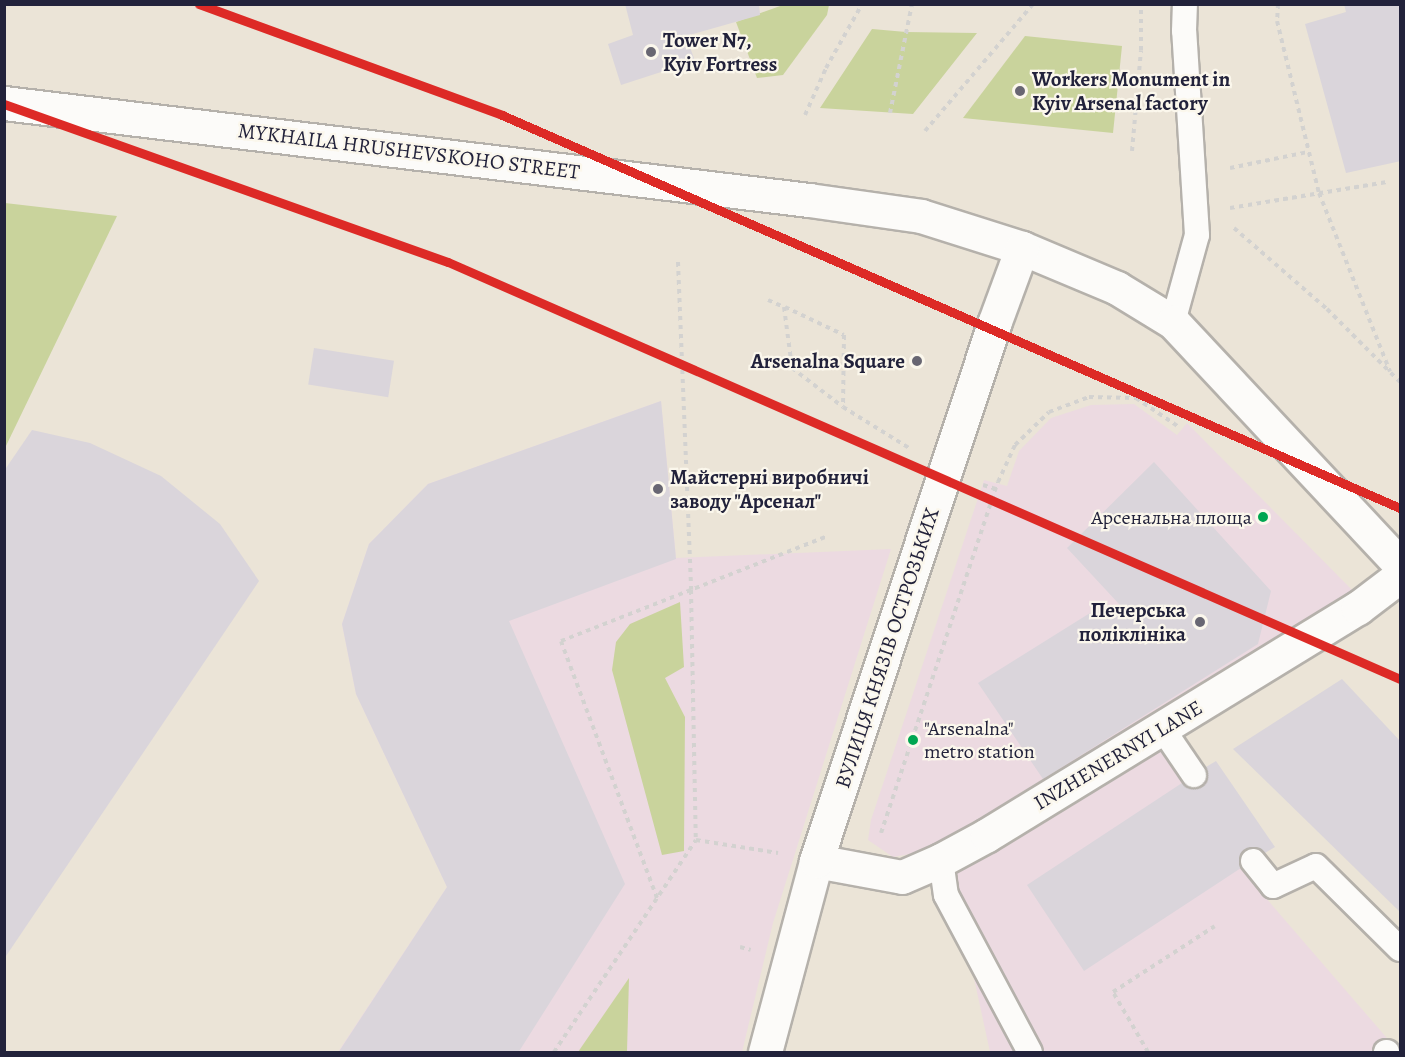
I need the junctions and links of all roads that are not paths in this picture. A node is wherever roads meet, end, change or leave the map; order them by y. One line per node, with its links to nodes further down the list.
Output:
1 (1185, 4): 4 (lane)
2 (4, 103): 3 (main road, MYKHAILA HRUSHEVSKOHO STREET)
3 (1022, 248): 4 (main road, MYKHAILA HRUSHEVSKOHO STREET); 10 (main road, ВУЛИЦЯ КНЯЗІВ ОСТРОЗЬКИХ)
4 (1173, 322): 5 (main road, MYKHAILA HRUSHEVSKOHO STREET)
5 (1401, 565)
6 (1401, 576): 7 (main road, INZHENERNYI LANE)
7 (1162, 728): 8 (lane); 9 (main road, INZHENERNYI LANE)
8 (1194, 775)
9 (941, 860): 10 (main road, INZHENERNYI LANE); 14 (lane)
10 (816, 861): 13 (main road, ВУЛИЦЯ КНЯЗІВ ОСТРОЗЬКИХ)
11 (1253, 861): 12 (lane)
12 (1401, 949)
13 (765, 1053)
14 (1030, 1053)

